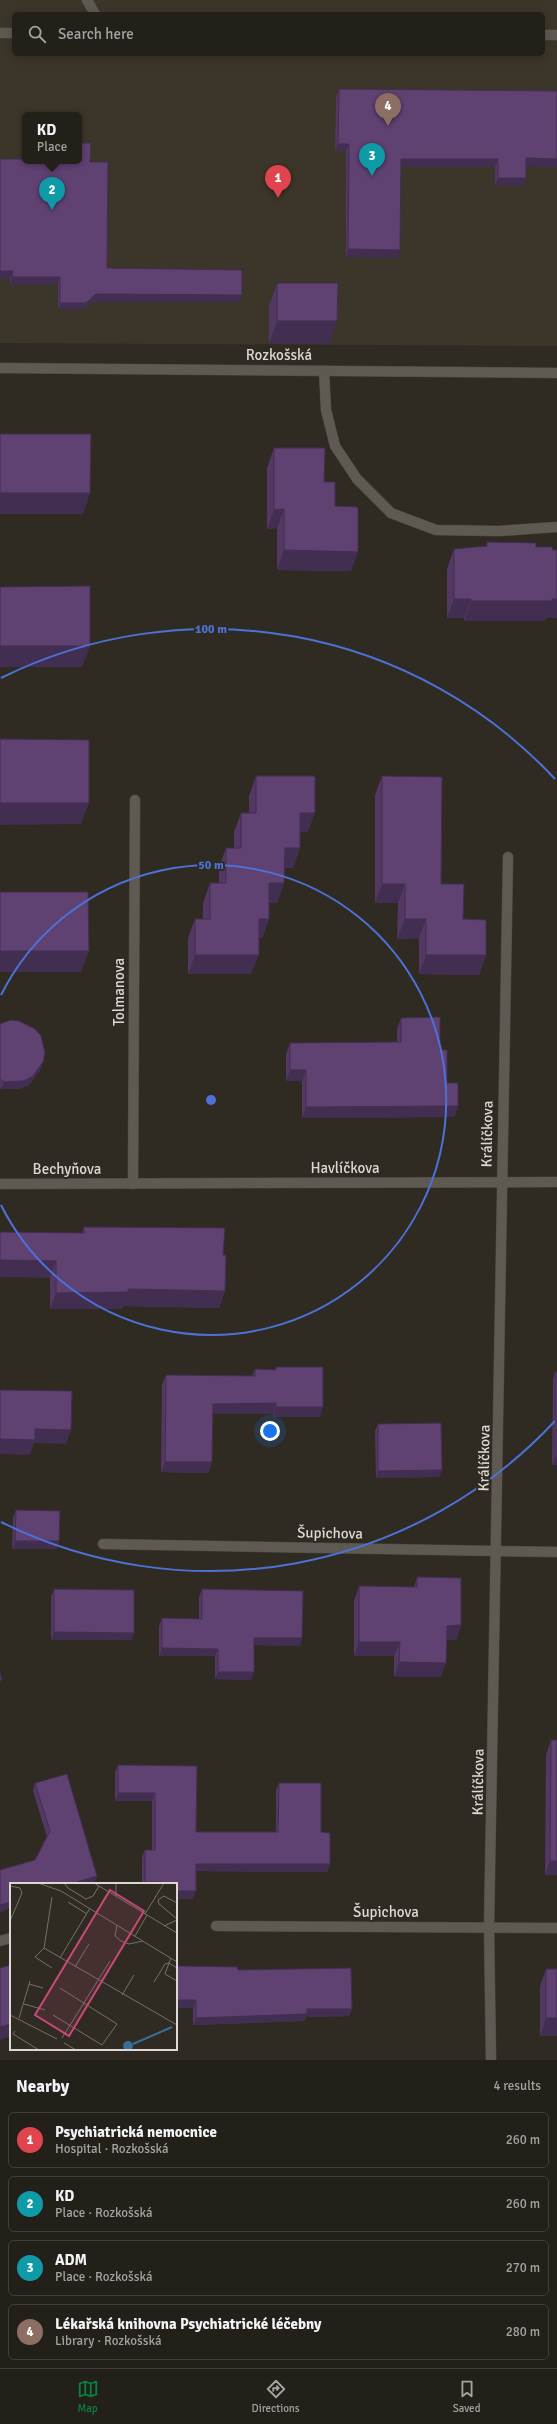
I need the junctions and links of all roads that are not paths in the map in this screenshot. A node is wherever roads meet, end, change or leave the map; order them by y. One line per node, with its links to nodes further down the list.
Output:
1 (87, 0): 2 (street)
2 (94, 12)
3 (0, 33): 4 (street)
4 (12, 33)
5 (545, 35): 6 (street)
6 (557, 35)
7 (0, 368): 8 (street, Rozkošská)
8 (324, 371): 9 (street, Rozkošská); 10 (street)
9 (557, 373)
10 (557, 527)
11 (135, 800): 16 (street, Tolmanova)
12 (508, 857): 13 (street, Králíčkova)
13 (501, 1182): 14 (street, Havlíčkova); 16 (street, Havlíčkova); 18 (street, Králíčkova)
14 (557, 1182)
15 (0, 1184): 16 (street, Bechyňova)
16 (133, 1184)
17 (103, 1544): 18 (street, Šupichova)
18 (498, 1552): 19 (street, Šupichova); 21 (street, Králíčkova)
19 (557, 1552)
20 (216, 1926): 21 (street, Šupichova)
21 (489, 1927): 22 (street, Šupichova); 25 (street, Králíčkova)
22 (557, 1928)
23 (10, 1938): 24 (street)
24 (0, 1941)
25 (491, 2060)

